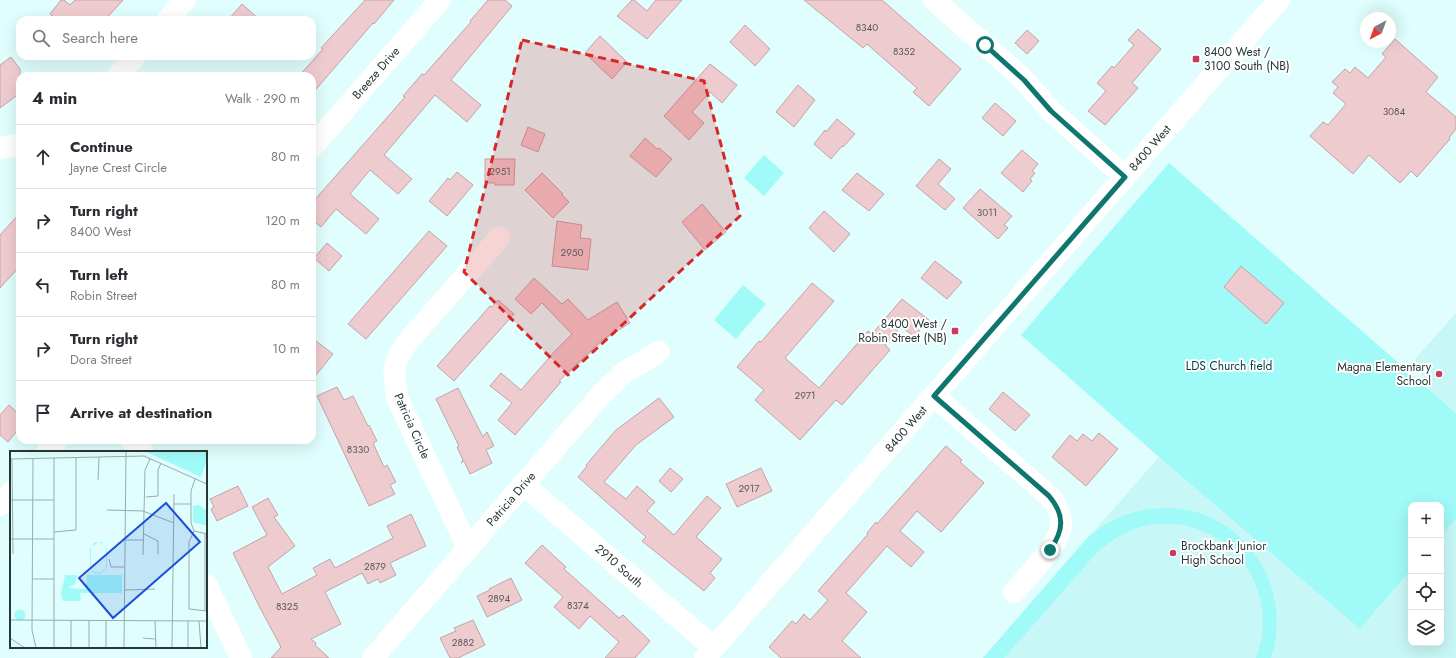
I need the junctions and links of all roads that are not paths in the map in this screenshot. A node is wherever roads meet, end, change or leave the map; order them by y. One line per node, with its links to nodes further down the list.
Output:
1 (185, 0): 5 (street)
2 (440, 0): 8 (street, Breeze Drive)
3 (934, 0): 11 (street)
4 (1279, 0): 11 (street, 8400 West)
5 (171, 16)
6 (132, 60): 7 (street)
7 (121, 72)
8 (316, 142)
9 (16, 145): 10 (street)
10 (0, 148)
11 (1125, 177): 14 (street, 8400 West)
12 (499, 238): 18 (street, Patricia Circle)
13 (659, 352): 15 (street, Patricia Drive)
14 (934, 396): 20 (street); 21 (street, 8400 West)
15 (523, 484): 18 (street, Patricia Drive); 21 (street, 2910 South)
16 (10, 494): 17 (street)
17 (0, 506)
18 (468, 548): 23 (street, Patricia Drive)
19 (207, 586): 22 (street)
20 (1014, 592)
21 (710, 653)
22 (241, 658)
23 (373, 658)

